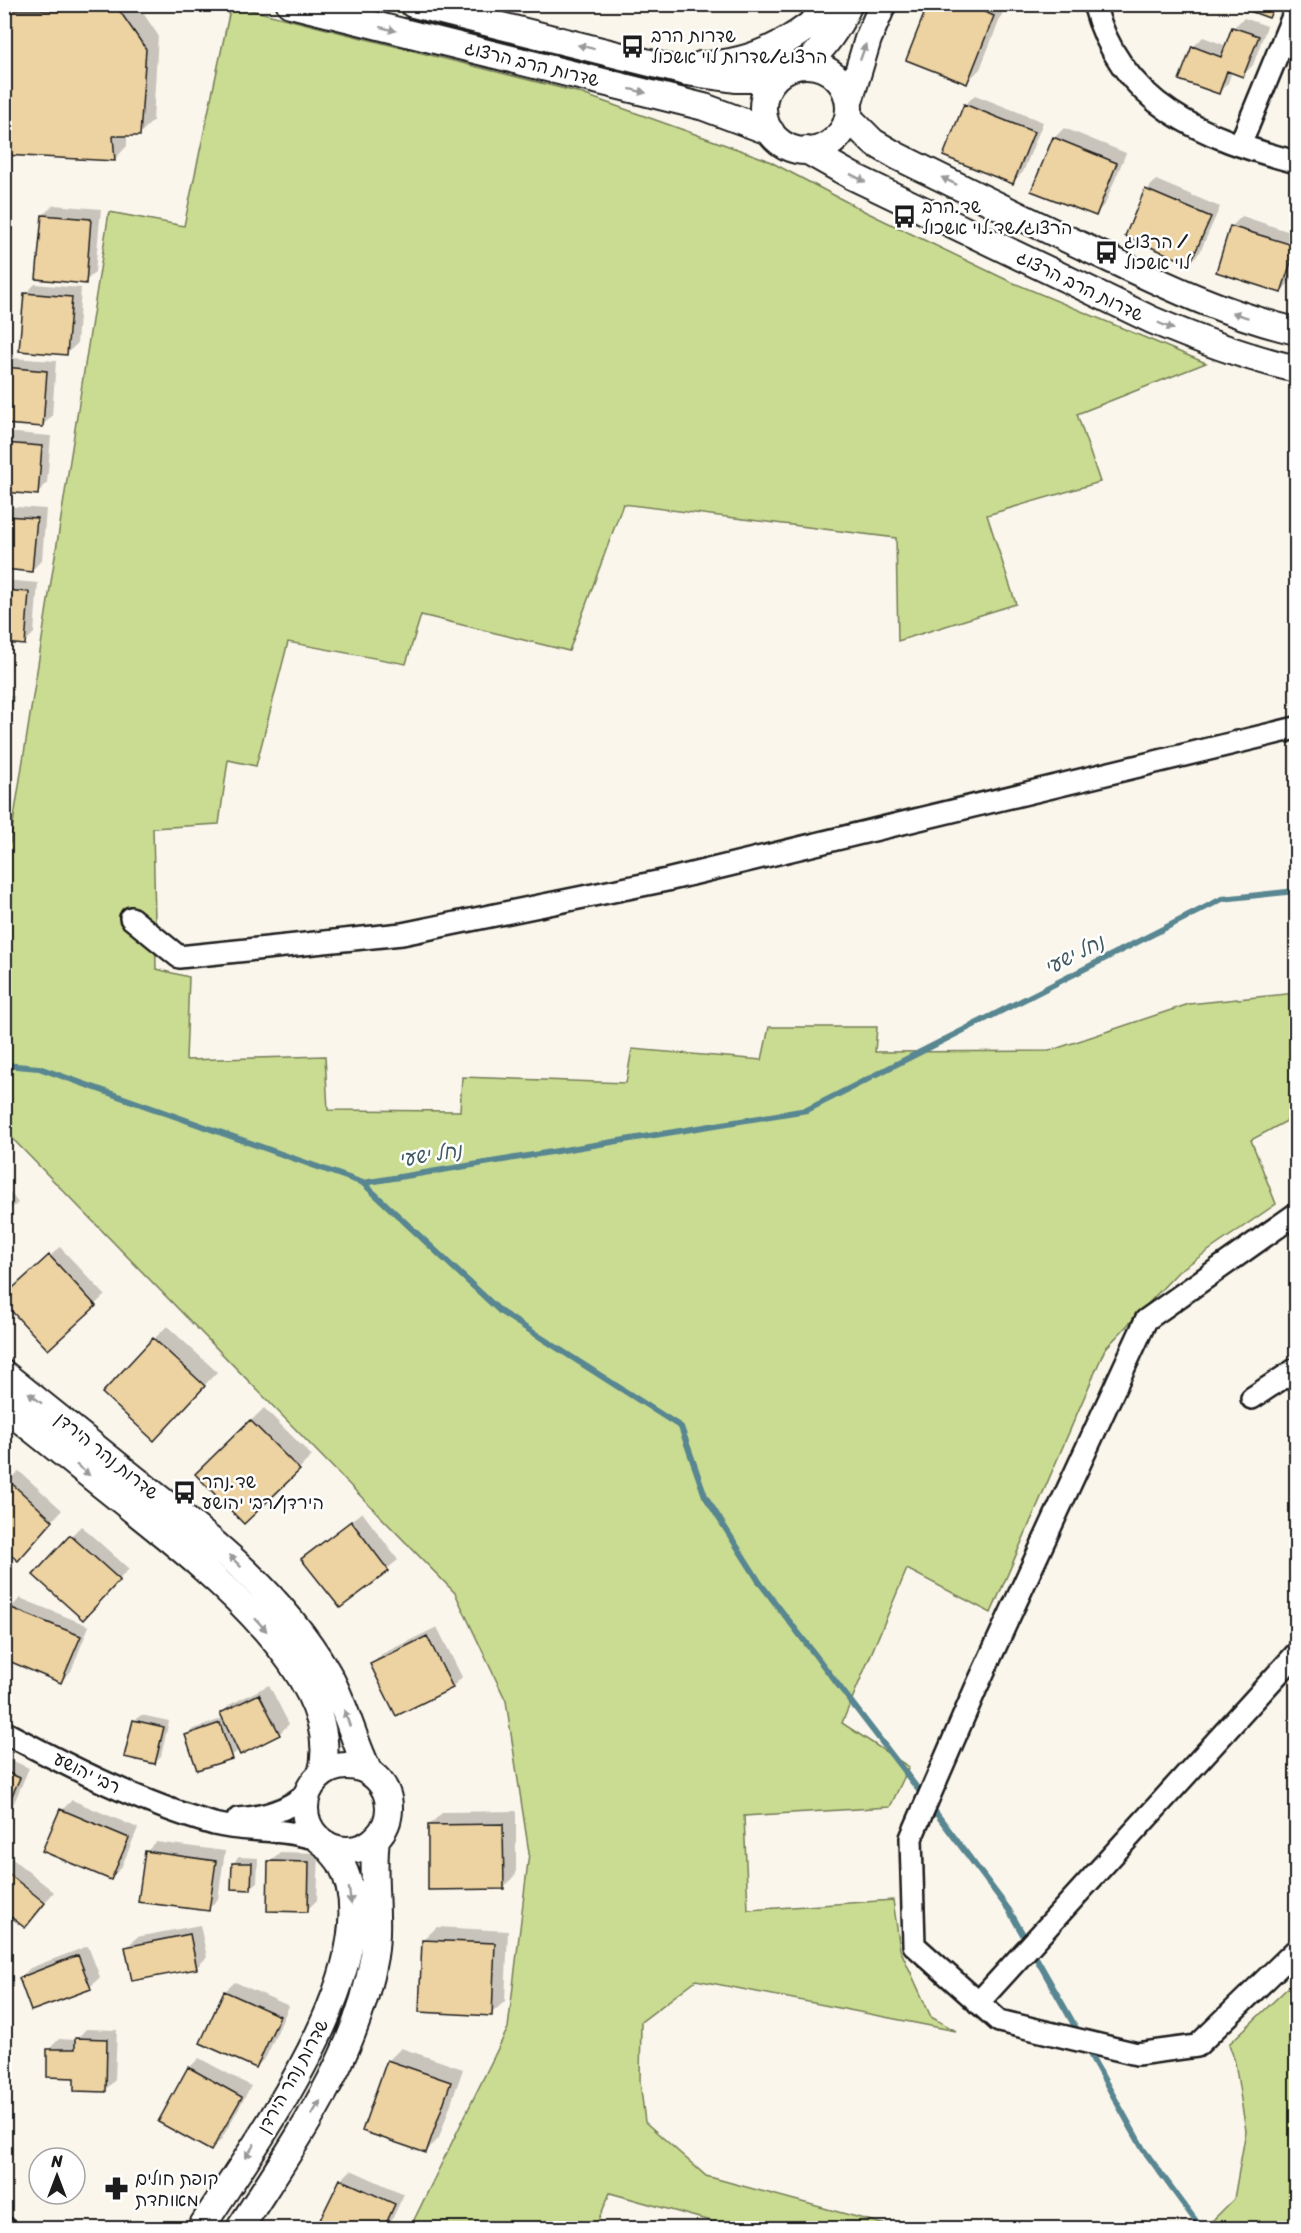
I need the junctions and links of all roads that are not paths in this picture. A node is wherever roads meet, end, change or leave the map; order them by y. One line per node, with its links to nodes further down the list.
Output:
1 (290, 4): 12 (main road, שדרות הרב הרצוג, one-way to 12)
2 (413, 4): 9 (main road, שדרות הרב הרצוג, one-way to 2)
3 (834, 4): 9 (main road)
4 (849, 4): 8 (main road)
5 (883, 4): 11 (main road, one-way to 5)
6 (1094, 4): 13 (street)
7 (1296, 9): 13 (street)
8 (806, 65): 10 (main road); 11 (main road)
9 (663, 67): 10 (main road, שדרות הרב הרצוג)
10 (780, 74): 12 (main road)
11 (848, 109): 14 (main road); 16 (main road, שדרות הרב הרצוג, one-way to 11)
12 (771, 132): 14 (main road)
13 (1240, 145): 15 (street)
14 (806, 150): 17 (main road, שדרות הרב הרצוג, one-way to 17)
15 (1296, 162)
16 (1296, 331)
17 (1296, 369)
18 (1296, 728): 19 (street)
19 (131, 918)
20 (1296, 1214): 33 (street)
21 (1296, 1369): 23 (street)
22 (4, 1374): 27 (main road, שדרות נהר הירדן, one-way to 22)
23 (1252, 1398)
24 (4, 1407): 28 (main road, שדרות נהר הירדן, one-way to 28)
25 (1296, 1654): 33 (street)
26 (4, 1731): 29 (street, רבי יהושע)
27 (369, 1772): 28 (main road); 30 (main road)
28 (314, 1784): 29 (street, רבי יהושע); 31 (main road)
29 (172, 1810): 31 (street, רבי יהושע)
30 (376, 1838): 31 (main road); 35 (main road, שדרות נהר הירדן, one-way to 30)
31 (322, 1842): 34 (main road, שדרות נהר הירדן, one-way to 34)
32 (1296, 1950): 33 (street)
33 (978, 2002)
34 (201, 2229)
35 (240, 2229)

